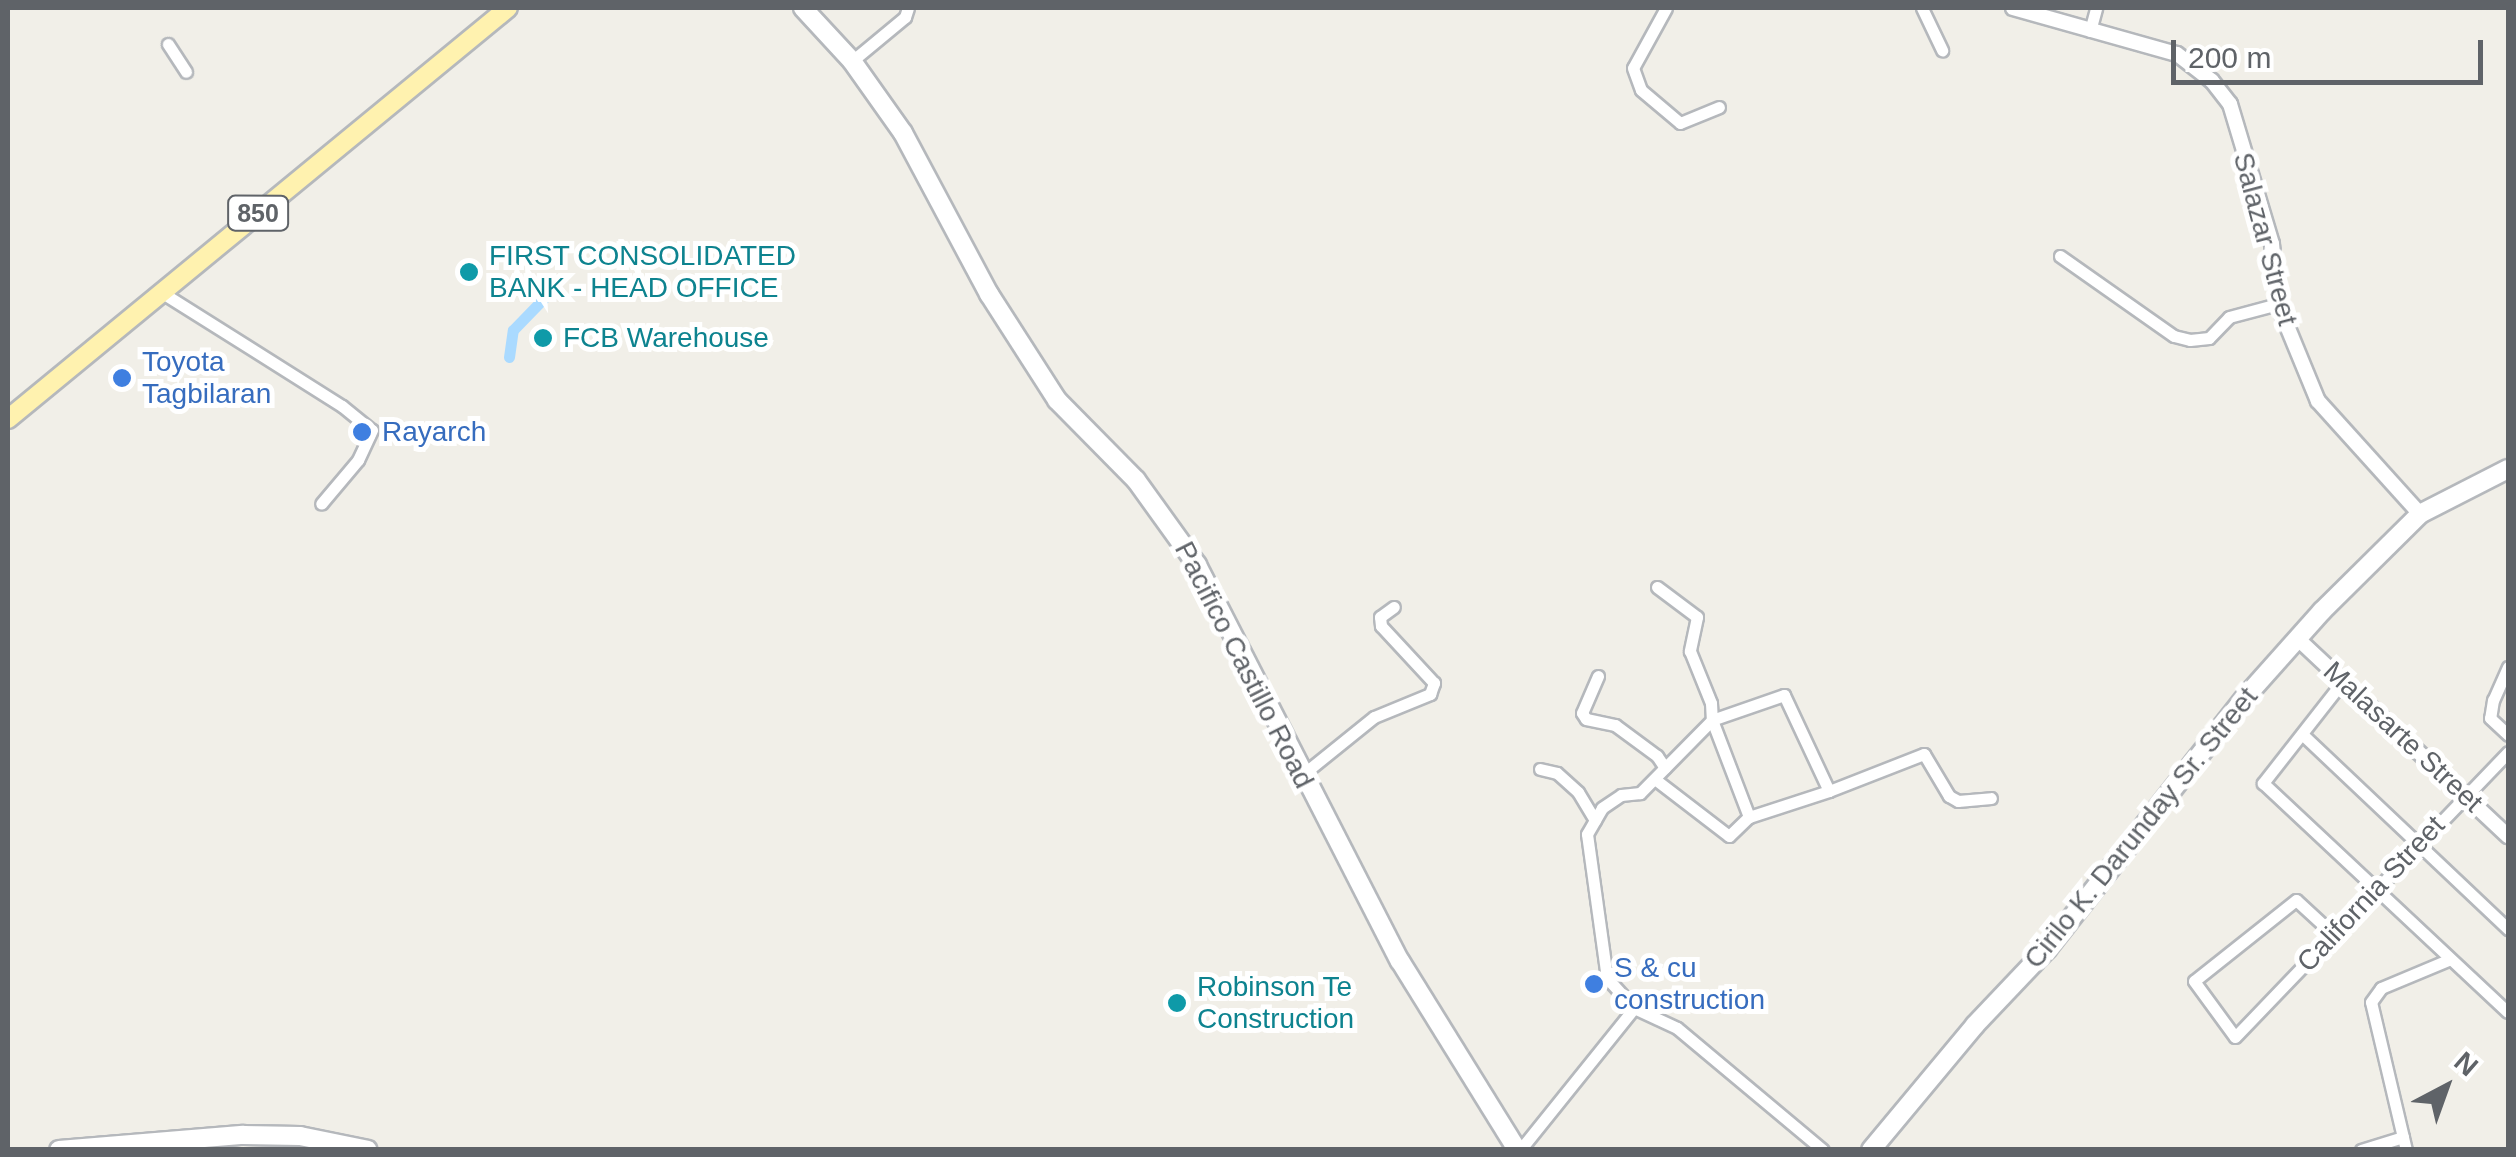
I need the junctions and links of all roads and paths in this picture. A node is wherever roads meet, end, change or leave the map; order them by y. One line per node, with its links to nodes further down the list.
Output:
1 (508, 8): 15 (main road, 850)
2 (802, 8): 11 (main road, Pacifico Castillo Road)
3 (908, 8): 11 (street)
4 (1666, 8): 13 (street)
5 (1922, 8): 10 (street)
6 (2013, 8): 8 (street, Salazar Street)
7 (2096, 8): 8 (street)
8 (2090, 30): 16 (street, Salazar Street)
9 (168, 44): 12 (street)
10 (1942, 50)
11 (852, 61): 33 (main road, Pacifico Castillo Road)
12 (186, 72)
13 (1720, 107)
14 (2060, 256): 16 (street)
15 (161, 292): 17 (main road, 850); 19 (street)
16 (2278, 304): 20 (street, Salazar Street)
17 (8, 419)
18 (2508, 469): 20 (main road, Cirilo K. Darunday Sr. Street)
19 (321, 504)
20 (2420, 514): 23 (main road, Cirilo K. Darunday Sr. Street)
21 (1656, 587): 27 (street)
22 (1394, 607): 33 (street)
23 (2298, 638): 26 (street, Malasarte Street); 53 (main road, Cirilo K. Darunday Sr. Street)
24 (2508, 667): 29 (street)
25 (1598, 676): 31 (street)
26 (2343, 681): 28 (street); 36 (street, Malasarte Street)
27 (1712, 720): 31 (street); 35 (street); 38 (street)
28 (2302, 734): 41 (street); 42 (street)
29 (2508, 735)
30 (2508, 752): 36 (street, California Street)
31 (1665, 768): 34 (street)
32 (1540, 769): 39 (street)
33 (1302, 775): 51 (main road, Pacifico Castillo Road)
34 (1656, 780): 38 (street); 39 (street)
35 (1829, 791): 37 (street); 38 (street)
36 (2466, 794): 40 (street, Malasarte Street); 41 (street, California Street)
37 (1991, 798)
38 (1749, 817)
39 (1595, 820): 46 (street)
40 (2508, 836)
41 (2418, 842): 42 (street, California Street); 43 (street)
42 (2376, 888): 44 (street, California Street); 45 (street)
43 (2508, 930)
44 (2333, 934): 44 (street, California Street)
45 (2448, 960): 47 (street); 48 (street)
46 (1634, 1008): 51 (street); 52 (street)
47 (2508, 1012)
48 (2405, 1144): 54 (street)
49 (59, 1150): 50 (main road)
50 (368, 1150)
51 (1519, 1150)
52 (1823, 1150)
53 (1871, 1150)
54 (2360, 1150)

